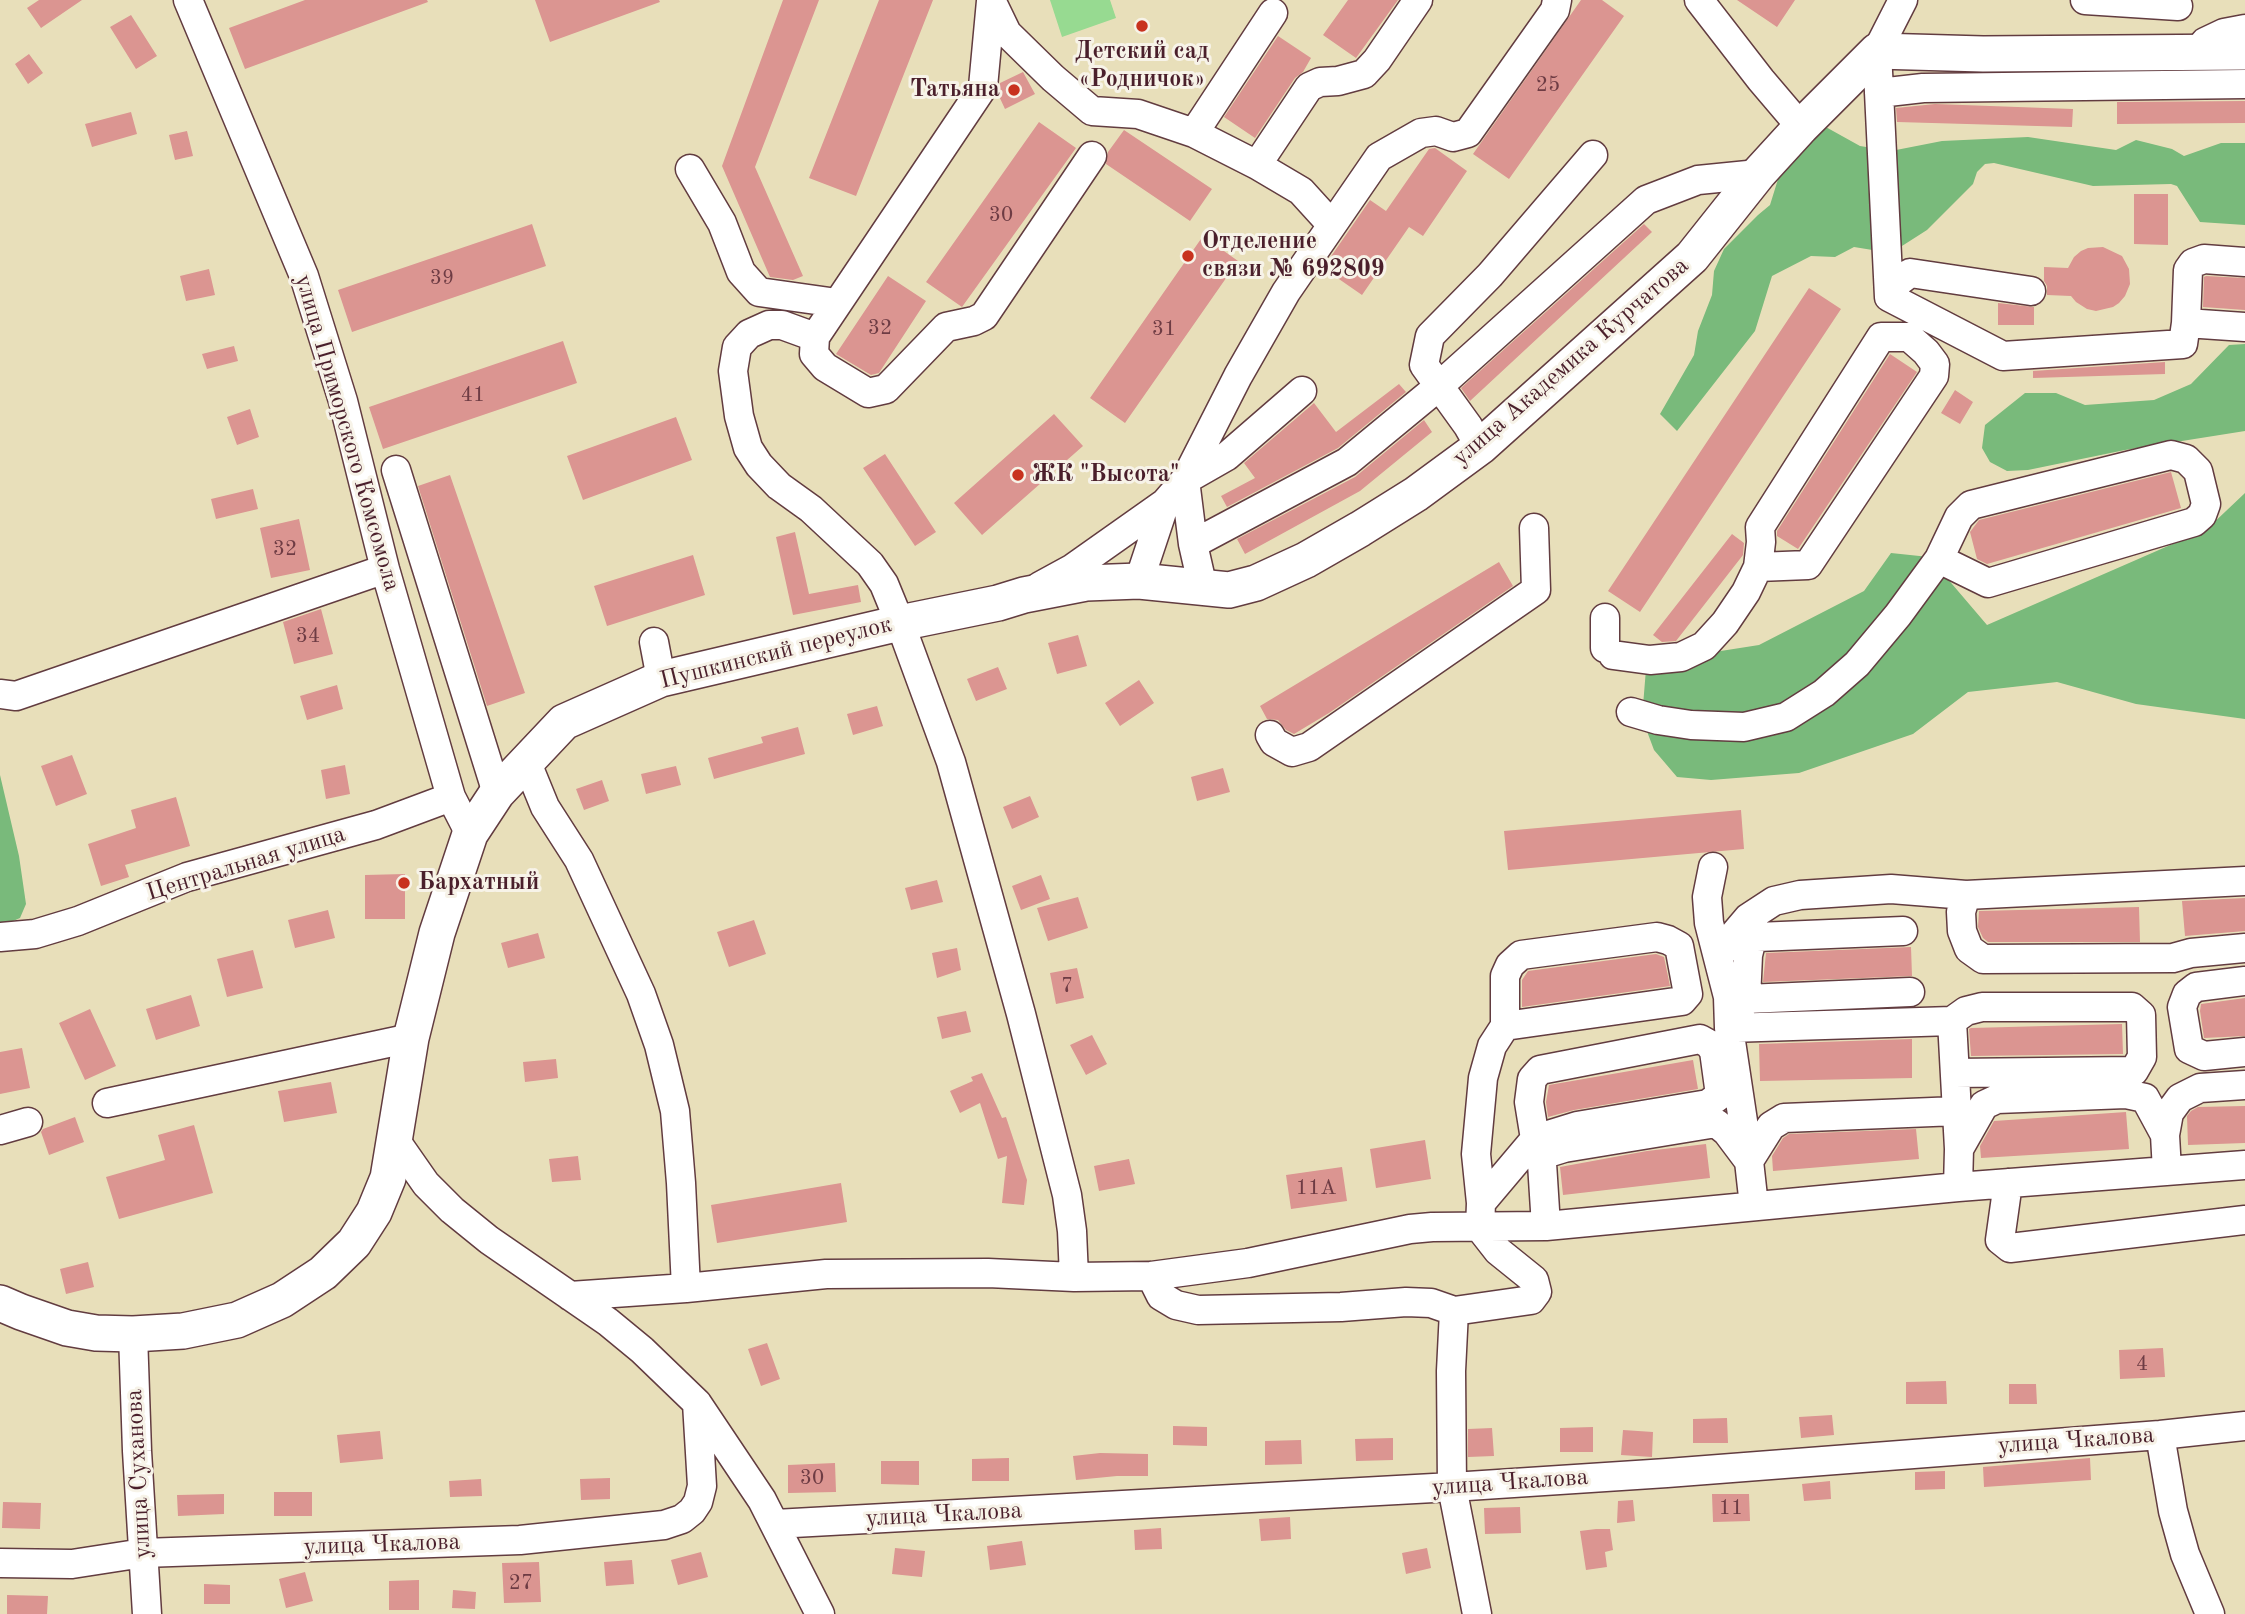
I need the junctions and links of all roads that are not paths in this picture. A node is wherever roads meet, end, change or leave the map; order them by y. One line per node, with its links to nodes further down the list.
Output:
1 (188, 0): 41 (street, улица Приморского Комсомола)
2 (991, 0): 17 (street); 27 (street)
3 (1419, 0): 20 (street)
4 (1557, 0): 23 (street)
5 (1699, 0): 16 (street)
6 (1903, 0): 11 (street, улица Академика Курчатова)
7 (2085, 0): 8 (street)
8 (2178, 6)
9 (1273, 13): 17 (street)
10 (2245, 29): 12 (street)
11 (1877, 51): 12 (main road); 15 (street); 16 (main road, улица Академика Курчатова)
12 (2196, 52): 13 (main road)
13 (2245, 52)
14 (2245, 84): 15 (street)
15 (1879, 93): 26 (street)
16 (1801, 127): 22 (main road, улица Академика Курчатова)
17 (1194, 133): 20 (street)
18 (1593, 155): 31 (street)
19 (1092, 156): 30 (street)
20 (1256, 165): 23 (street)
21 (690, 169): 27 (street)
22 (1758, 174): 31 (street); 33 (main road, улица Академика Курчатова)
23 (1331, 224): 35 (street)
24 (2245, 262): 28 (street)
25 (2031, 291): 26 (street)
26 (1889, 297): 28 (street)
27 (837, 303): 30 (street)
28 (2186, 323): 29 (street)
29 (2245, 327)
30 (815, 337): 46 (street)
31 (1438, 387): 33 (street); 38 (street)
32 (1302, 391): 35 (street)
33 (1480, 447): 43 (main road, улица Академика Курчатова)
34 (396, 470): 54 (street)
35 (1185, 480): 36 (street); 38 (street)
36 (1165, 503): 42 (street); 44 (street)
37 (1534, 528): 51 (street)
38 (1193, 544): 43 (street)
39 (1939, 559): 39 (street); 50 (street)
40 (1758, 567): 40 (street); 45 (street)
41 (384, 569): 49 (street); 53 (street, улица Приморского Комсомола)
42 (1139, 581): 43 (main road, улица Академика Курчатова); 44 (main road, улица Академика Курчатова)
43 (1203, 589)
44 (1024, 595): 46 (main road, Пушкинский переулок)
45 (1605, 618)
46 (900, 622): 48 (main road, Пушкинский переулок); 90 (street)
47 (654, 642): 48 (street)
48 (661, 678): 52 (main road, Пушкинский переулок)
49 (8, 695)
50 (1631, 712)
51 (1270, 735)
52 (527, 763): 54 (main road, Пушкинский переулок); 91 (street)
53 (451, 797): 54 (street, улица Приморского Комсомола); 59 (street, Центральная улица)
54 (484, 812): 68 (main road)
55 (1713, 867): 61 (street)
56 (2245, 881): 57 (street)
57 (1966, 895): 60 (street); 61 (street)
58 (1903, 932): 64 (street)
59 (0, 937)
60 (2245, 948)
61 (1719, 957): 67 (street)
62 (2245, 981): 69 (street)
63 (1910, 992): 64 (street)
64 (1746, 999): 67 (street)
65 (1952, 1021): 67 (street); 70 (street); 70 (street)
66 (1505, 1026): 66 (street); 86 (street)
67 (1729, 1028): 80 (street)
68 (411, 1038): 72 (street); 78 (main road)
69 (2245, 1052)
70 (1955, 1073): 73 (street)
71 (2245, 1085): 76 (street)
72 (107, 1103)
73 (1957, 1111): 79 (street); 80 (street)
74 (28, 1122): 75 (street)
75 (0, 1130)
76 (2165, 1135): 79 (street); 82 (street)
77 (1535, 1139): 77 (street); 86 (street)
78 (396, 1141): 92 (street); 95 (main road)
79 (1959, 1149): 84 (street)
80 (1749, 1161): 85 (street); 88 (street)
81 (2245, 1165): 82 (street)
82 (2167, 1171): 83 (street)
83 (2008, 1183): 84 (street); 87 (street)
84 (1958, 1187): 85 (street)
85 (1754, 1206): 88 (street)
86 (1480, 1215): 88 (street); 89 (street); 94 (street)
87 (2245, 1220)
88 (1546, 1226)
89 (1151, 1276): 90 (street); 94 (street)
90 (1074, 1277): 91 (street)
91 (686, 1288): 92 (street)
92 (570, 1296): 96 (street)
93 (0, 1303): 95 (main road)
94 (1454, 1311): 99 (street)
95 (133, 1334): 101 (street, улица Суханова)
96 (696, 1402): 100 (street); 101 (street, улица Чкалова)
97 (2245, 1426): 98 (street, улица Чкалова)
98 (2160, 1435): 99 (street, улица Чкалова); 106 (street)
99 (1452, 1487): 100 (street, улица Чкалова); 105 (street)
100 (775, 1524): 104 (street)
101 (143, 1553): 102 (street, улица Чкалова); 103 (street, улица Суханова)
102 (0, 1563)
103 (147, 1614)
104 (820, 1614)
105 (1478, 1614)
106 (2210, 1614)

